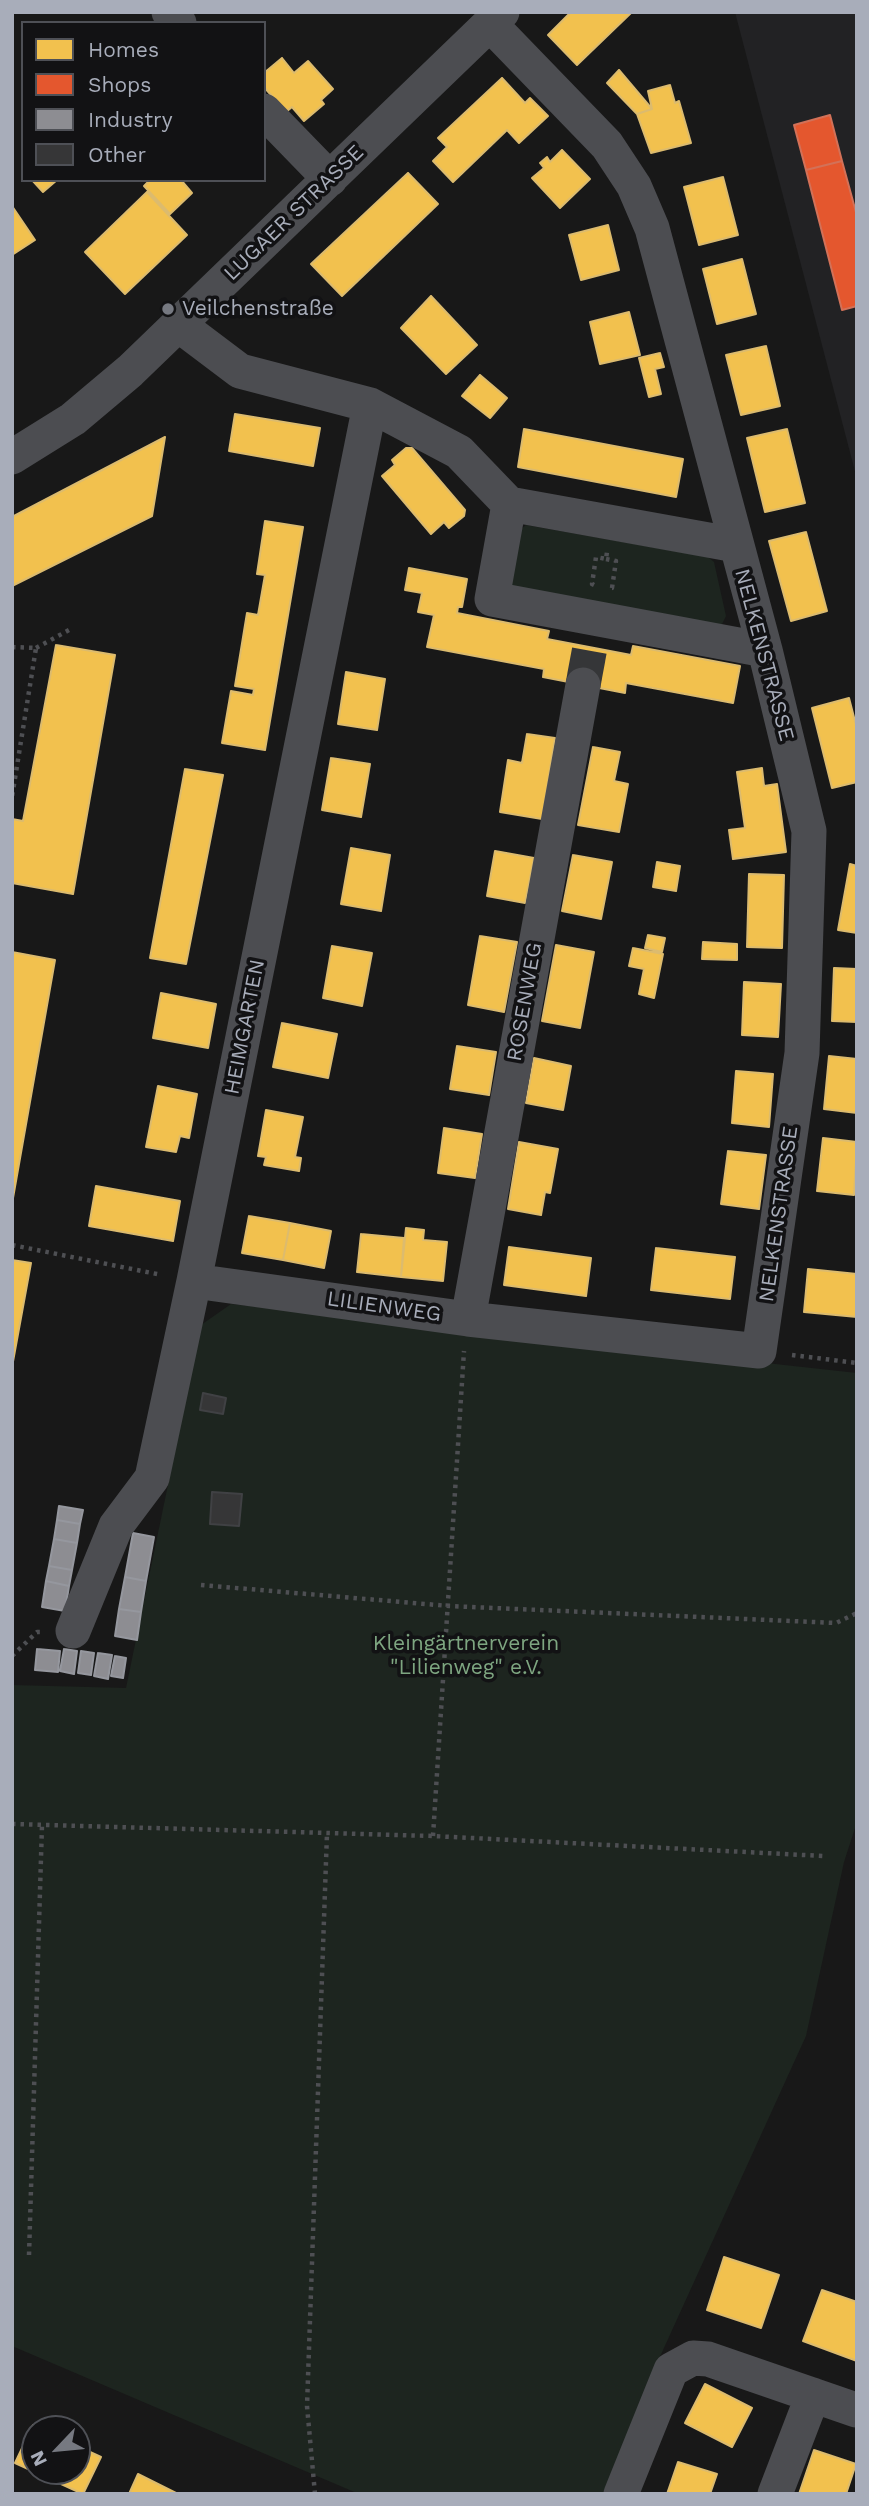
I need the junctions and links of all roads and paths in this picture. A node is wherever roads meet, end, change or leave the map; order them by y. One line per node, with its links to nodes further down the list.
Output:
1 (496, 18): 3 (street, LUGAER STRASSE); 9 (street, NELKENSTRASSE)
2 (266, 113): 3 (street)
3 (330, 179): 4 (street, LUGAER STRASSE)
4 (179, 324): 5 (street); 6 (street, LUGAER STRASSE)
5 (370, 405): 7 (street); 18 (street, HEIMGARTEN)
6 (12, 457)
7 (509, 504): 8 (street); 14 (street)
8 (612, 523): 9 (street); 10 (path)
9 (736, 545): 14 (street, NELKENSTRASSE)
10 (606, 559): 10 (path)
11 (69, 630): 13 (path)
12 (12, 647): 13 (path)
13 (36, 648): 16 (path)
14 (765, 650): 20 (street, NELKENSTRASSE)
15 (583, 685): 19 (street, ROSENWEG)
16 (12, 797)
17 (12, 1245): 18 (path)
18 (194, 1281): 19 (street, LILIENWEG); 25 (street, HEIMGARTEN)
19 (468, 1319): 20 (street, LILIENWEG); 23 (path)
20 (759, 1350): 21 (path)
21 (857, 1363)
22 (201, 1585): 23 (path)
23 (449, 1606): 24 (path); 29 (path)
24 (857, 1613)
25 (73, 1632)
26 (12, 1824): 27 (path)
27 (42, 1825): 28 (path); 31 (path)
28 (327, 1833): 29 (path); 34 (path)
29 (433, 1836): 30 (path)
30 (823, 1856)
31 (29, 2255)
32 (813, 2395): 33 (street); 35 (street); 36 (street)
33 (856, 2410)
34 (315, 2494)
35 (621, 2494)
36 (775, 2494)

